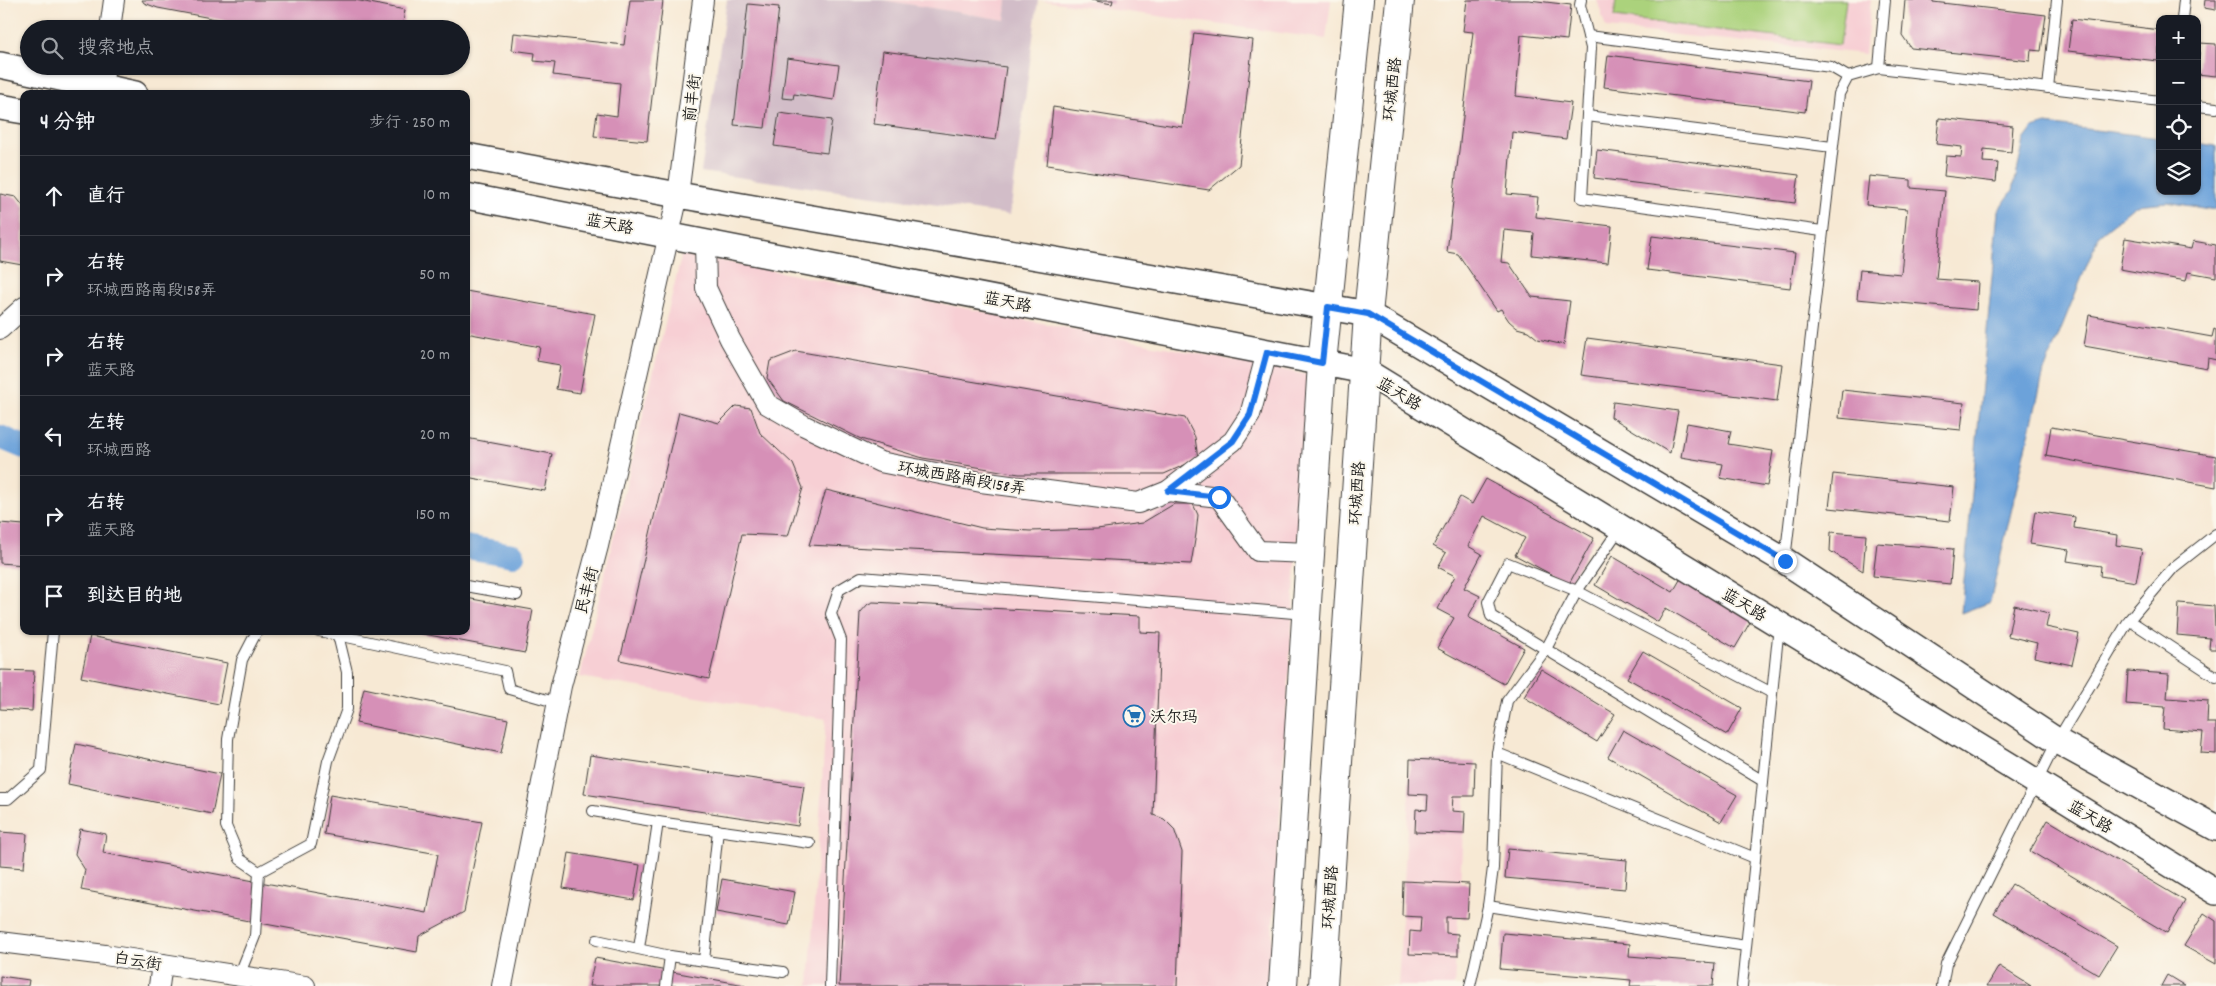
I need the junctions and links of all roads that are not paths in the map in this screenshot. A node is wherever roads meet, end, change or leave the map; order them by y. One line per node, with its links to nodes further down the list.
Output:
1 (114, 0): 10 (street)
2 (703, 0): 28 (street, 前丰街)
3 (1359, 0): 33 (main road)
4 (1400, 0): 35 (main road, 环城西路)
5 (1581, 0): 11 (lane)
6 (1885, 0): 13 (lane)
7 (2057, 0): 18 (lane)
8 (2184, 0): 9 (lane)
9 (2182, 15)
10 (111, 20)
11 (1588, 36): 16 (lane); 25 (lane)
12 (0, 65): 14 (street)
13 (1879, 68): 16 (lane); 18 (lane)
14 (20, 71)
15 (36, 75): 17 (street)
16 (1848, 76): 26 (lane)
17 (103, 77): 19 (street)
18 (2048, 88): 20 (lane)
19 (127, 90)
20 (2156, 101)
21 (0, 106): 24 (street)
22 (2201, 106): 23 (lane)
23 (2216, 108)
24 (20, 110)
25 (1587, 116): 26 (lane); 30 (lane)
26 (1832, 147): 30 (lane)
27 (470, 157): 28 (street)
28 (678, 196): 31 (street, 民丰街); 33 (street)
29 (470, 197): 31 (street, 蓝天路)
30 (1822, 231): 44 (lane)
31 (669, 234): 32 (street, 蓝天路); 58 (street, 民丰街)
32 (705, 241): 37 (street, 蓝天路); 40 (street, 环城西路南段158弄)
33 (1328, 307): 35 (street); 38 (main road)
34 (20, 311): 36 (street)
35 (1368, 314): 39 (main road, 环城西路); 44 (street)
36 (0, 329)
37 (1267, 352): 38 (street, 蓝天路); 40 (street, 环城西路南段158弄)
38 (1322, 363): 39 (street, 蓝天路); 43 (main road)
39 (1364, 371): 41 (street, 蓝天路); 88 (main road, 环城西路)
40 (1168, 491): 43 (street)
41 (1620, 528): 46 (lane); 50 (street, 蓝天路)
42 (2216, 534): 49 (lane)
43 (1310, 554): 48 (main road)
44 (1785, 561): 59 (street)
45 (470, 587): 47 (lane)
46 (1578, 591): 55 (lane); 55 (lane); 57 (lane)
47 (518, 595)
48 (1306, 614): 86 (lane); 87 (main road)
49 (2129, 620): 56 (lane); 59 (lane)
50 (1779, 625): 57 (lane); 62 (street, 蓝天路)
51 (53, 635): 63 (lane)
52 (255, 635): 70 (lane)
53 (338, 635): 70 (lane)
54 (346, 635): 58 (lane)
55 (1546, 649): 60 (lane); 61 (lane)
56 (2216, 677)
57 (1772, 693): 61 (lane)
58 (558, 703): 84 (street, 民丰街)
59 (2057, 741): 62 (lane); 66 (street)
60 (1497, 753): 69 (lane); 72 (lane)
61 (1763, 781): 69 (lane)
62 (2036, 782): 71 (street, 蓝天路); 91 (lane)
63 (0, 799)
64 (593, 811): 65 (lane)
65 (658, 822): 67 (lane); 76 (lane)
66 (2216, 828)
67 (718, 830): 68 (lane); 78 (lane)
68 (810, 843)
69 (1755, 858): 75 (lane)
70 (259, 872): 81 (lane)
71 (2216, 892)
72 (1488, 906): 75 (lane); 89 (lane)
73 (597, 940): 76 (lane)
74 (0, 942): 79 (street, 白云街)
75 (1746, 946): 90 (lane)
76 (639, 948): 77 (lane)
77 (670, 956): 78 (lane); 85 (lane)
78 (704, 960): 80 (lane)
79 (162, 964): 81 (street, 白云街); 82 (street)
80 (783, 972)
81 (239, 976): 83 (street, 白云街)
82 (159, 986)
83 (305, 986)
84 (502, 986)
85 (666, 986)
86 (830, 986)
87 (1283, 986)
88 (1322, 986)
89 (1470, 986)
90 (1742, 986)
91 (1942, 986)

